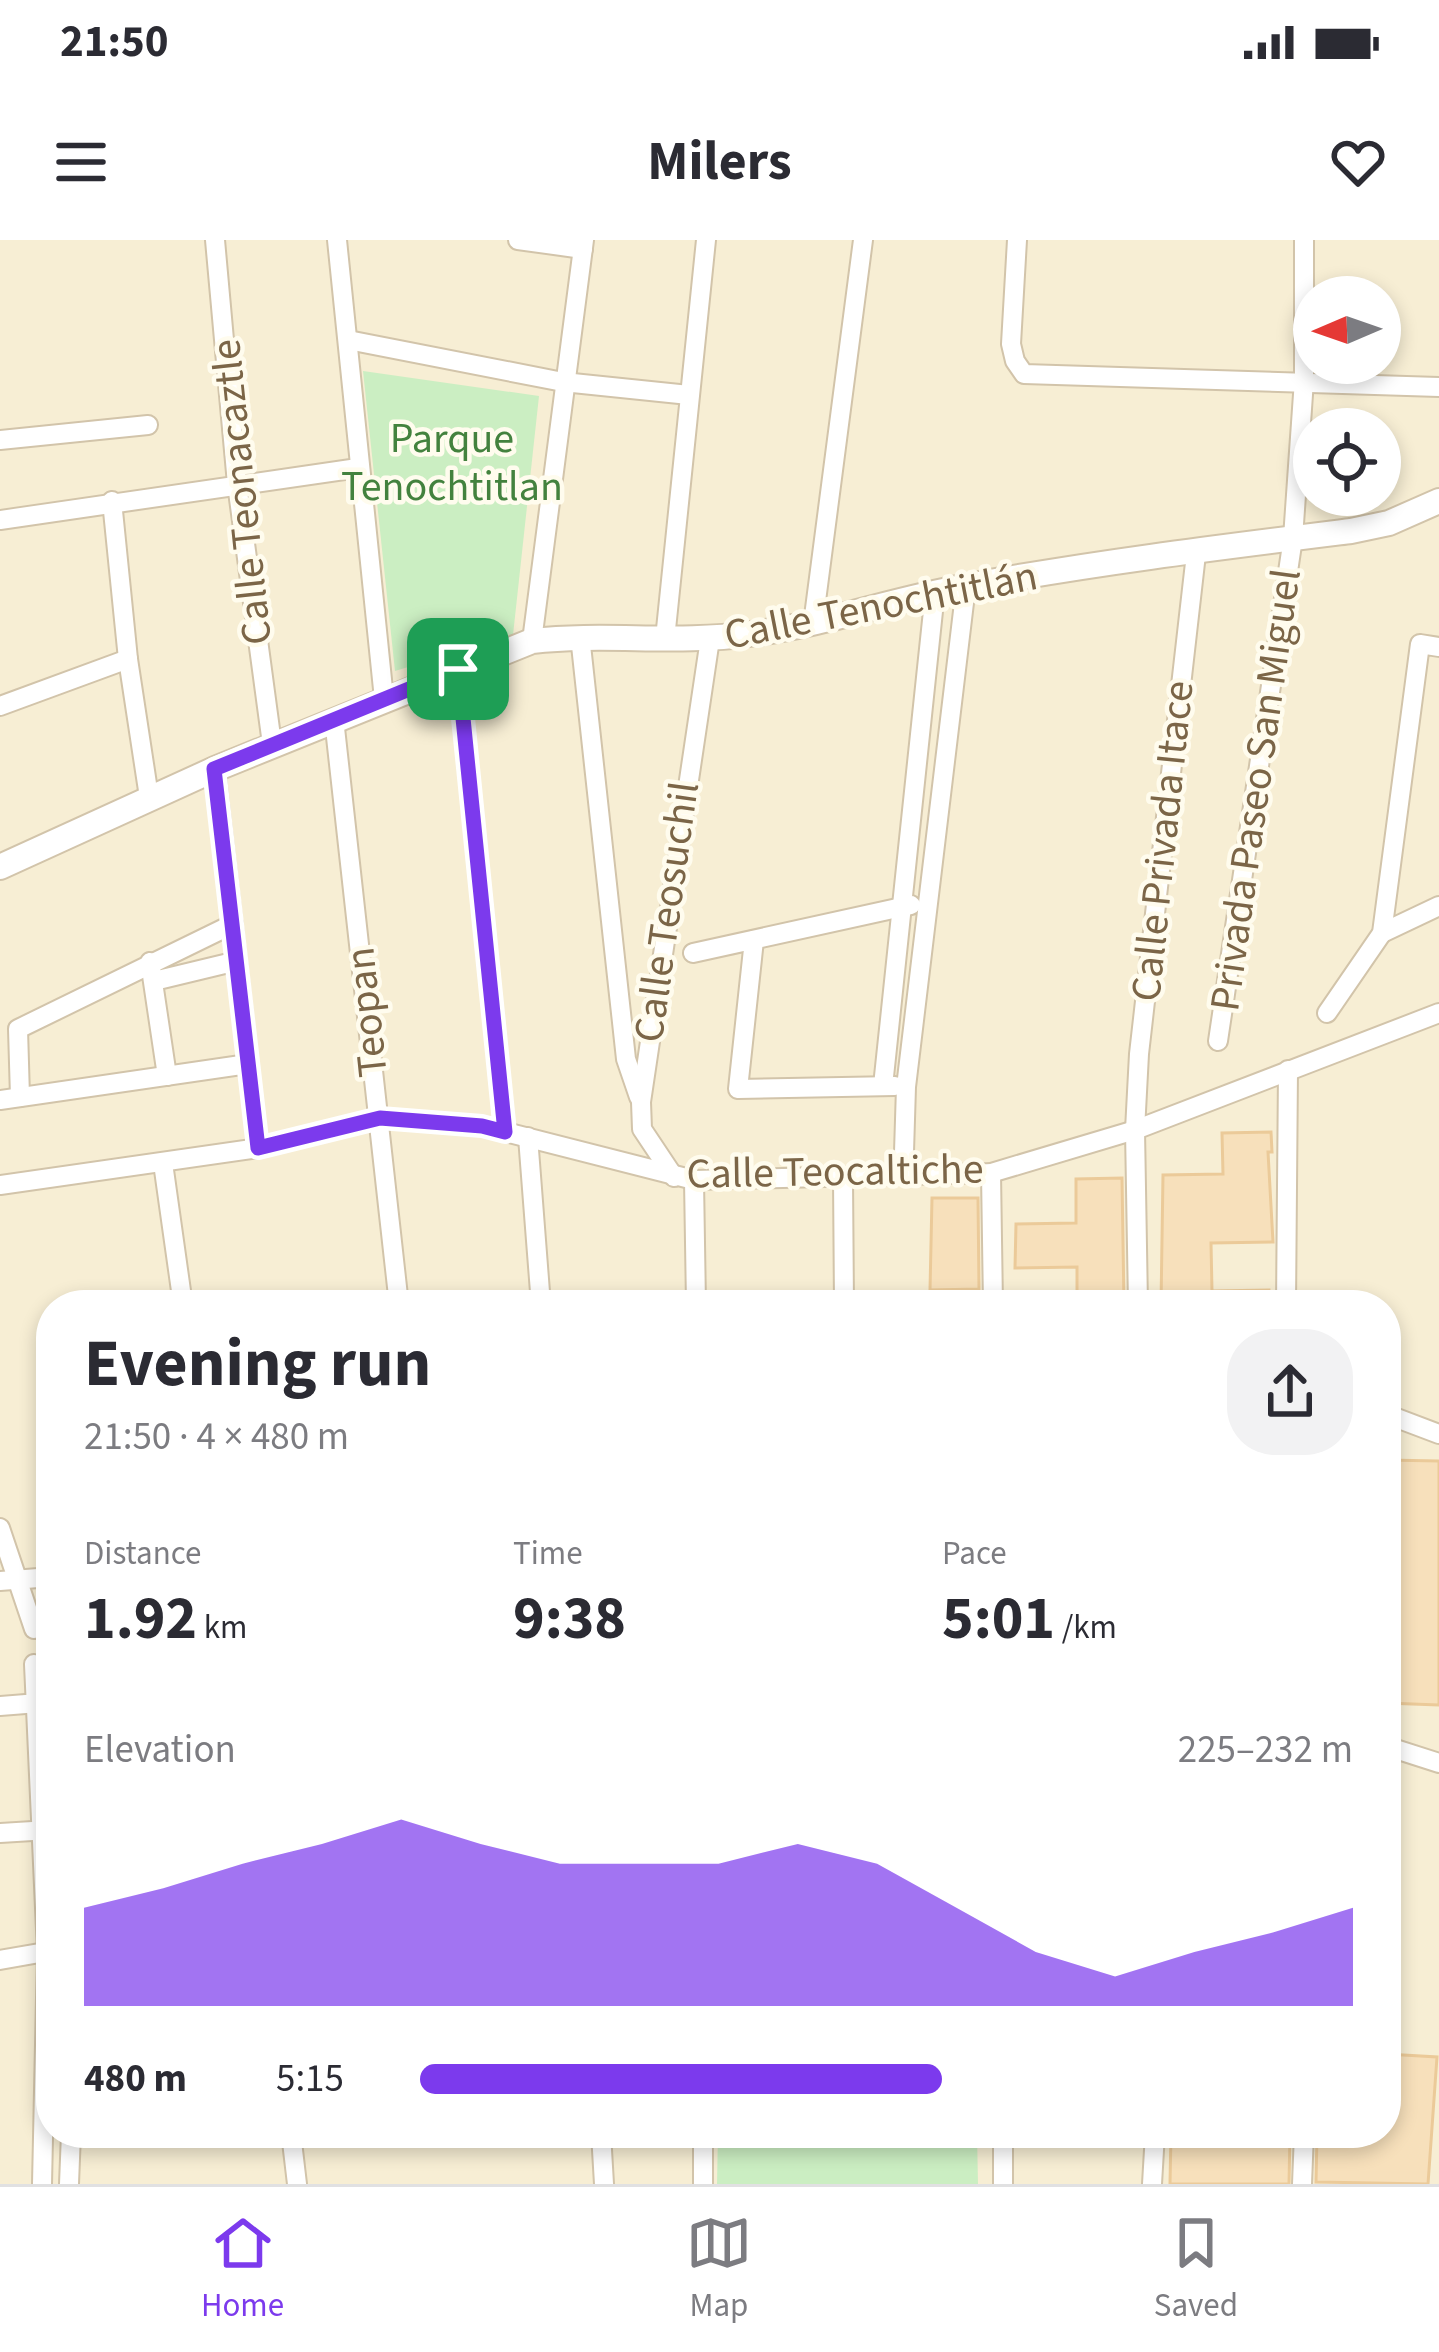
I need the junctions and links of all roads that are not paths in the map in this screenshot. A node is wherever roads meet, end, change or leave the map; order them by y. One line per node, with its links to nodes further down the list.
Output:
1 (215, 240): 20 (street, Calle Teonacaztle)
2 (337, 240): 10 (street)
3 (518, 240): 8 (street)
4 (706, 240): 16 (street)
5 (862, 240): 28 (street)
6 (1017, 240): 11 (street)
7 (1304, 240): 9 (street, Privada Paseo San Miguel)
8 (583, 244): 12 (street)
9 (1304, 276)
10 (348, 340): 12 (street); 19 (street)
11 (1293, 380)
12 (563, 382): 16 (street); 32 (street)
13 (1304, 384): 24 (street, Privada Paseo San Miguel)
14 (1381, 384): 15 (street)
15 (1439, 387)
16 (689, 395): 30 (street)
17 (148, 425): 18 (street)
18 (0, 440)
19 (358, 468): 20 (street); 38 (street)
20 (237, 484): 21 (street); 41 (street, Calle Teonacaztle)
21 (112, 501): 23 (street); 36 (street)
22 (1439, 501): 24 (street, Calle Tenochtitlán)
23 (0, 520)
24 (1293, 538): 25 (street, Calle Tenochtitlán); 56 (street, Privada Paseo San Miguel)
25 (1196, 554): 26 (street, Calle Tenochtitlán); 65 (street, Calle Privada Itace)
26 (966, 586): 27 (street, Calle Tenochtitlán); 35 (street)
27 (935, 592): 28 (street, Calle Tenochtitlán); 34 (street)
28 (813, 624): 31 (street, Calle Tenochtitlán)
29 (580, 636): 30 (street, Calle Tenochtitlán); 32 (street, Calle Tenochtitlán); 63 (street)
30 (664, 639): 31 (street, Calle Tenochtitlán)
31 (710, 639): 63 (street, Calle Teosuchil)
32 (532, 641): 37 (street, Calle Tenochtitlán)
33 (1430, 645): 49 (street)
34 (928, 654): 35 (street); 47 (street)
35 (958, 657): 45 (street)
36 (128, 659): 39 (street); 43 (street)
37 (458, 669): 38 (street, Calle Tenochtitlán); 66 (street)
38 (384, 699): 40 (street, Calle Tenochtitlán)
39 (0, 706)
40 (334, 718): 41 (street, Calle Tenochtitlán); 64 (street, Teopan)
41 (272, 744): 42 (street, Calle Tenochtitlán)
42 (214, 769): 43 (street, Calle Tenochtitlán); 48 (street)
43 (149, 796): 44 (street, Calle Tenochtitlán)
44 (0, 867)
45 (928, 900): 47 (street); 61 (street)
46 (1439, 906): 49 (street)
47 (902, 908): 50 (street); 60 (street)
48 (232, 924): 52 (street); 53 (street)
49 (1382, 933): 55 (street)
50 (754, 940): 51 (street); 60 (street)
51 (693, 953)
52 (237, 961): 53 (street); 57 (street)
53 (152, 972): 59 (street); 62 (street)
54 (1439, 1012): 58 (street, Calle Teocaltiche)
55 (1327, 1013)
56 (1218, 1041)
57 (248, 1064): 59 (street); 68 (street)
58 (1288, 1070): 65 (street, Calle Teocaltiche); 82 (street)
59 (167, 1076): 62 (street)
60 (883, 1086): 61 (street)
61 (906, 1087): 69 (street)
62 (10, 1099)
63 (640, 1102): 72 (street, Calle Teosuchil)
64 (380, 1118): 66 (street, Calle Teocaltiche); 68 (street, Calle Teocaltiche); 76 (street, Teopan)
65 (1135, 1130): 71 (street, Calle Teocaltiche); 81 (street, Calle Privada Itace)
66 (505, 1132): 67 (street, Calle Teocaltiche)
67 (528, 1137): 72 (street, Calle Teocaltiche); 77 (street)
68 (258, 1148): 70 (street, Calle Teocaltiche)
69 (904, 1152)
70 (163, 1163): 74 (street, Calle Teocaltiche); 75 (street)
71 (991, 1173): 73 (street, Calle Teocaltiche); 80 (street)
72 (684, 1179): 73 (street, Calle Teocaltiche); 78 (street)
73 (843, 1179): 79 (street)
74 (0, 1185)
75 (181, 1290)
76 (398, 1290)
77 (540, 1290)
78 (695, 1290)
79 (844, 1290)
80 (993, 1290)
81 (1138, 1290)
82 (1286, 1290)
83 (1401, 1420): 84 (street)
84 (1439, 1434)
85 (0, 1528): 86 (street)
86 (8, 1581): 87 (street)
87 (34, 1629)
88 (34, 1664): 89 (street)
89 (36, 1673)
90 (36, 1703): 91 (street)
91 (0, 1706)
92 (1401, 1751): 93 (street)
93 (1439, 1763)
94 (36, 1831): 95 (street)
95 (0, 1833)
96 (36, 1953): 97 (street)
97 (0, 1960)
98 (44, 2148): 106 (street)
99 (70, 2148): 107 (street)
100 (293, 2148): 108 (street)
101 (602, 2148): 109 (street)
102 (704, 2148): 110 (street)
103 (1003, 2148): 111 (street)
104 (1154, 2148): 112 (street)
105 (1303, 2148): 113 (street)
106 (42, 2184)
107 (70, 2184)
108 (297, 2184)
109 (604, 2184)
110 (704, 2184)
111 (1003, 2184)
112 (1152, 2184)
113 (1301, 2184)

